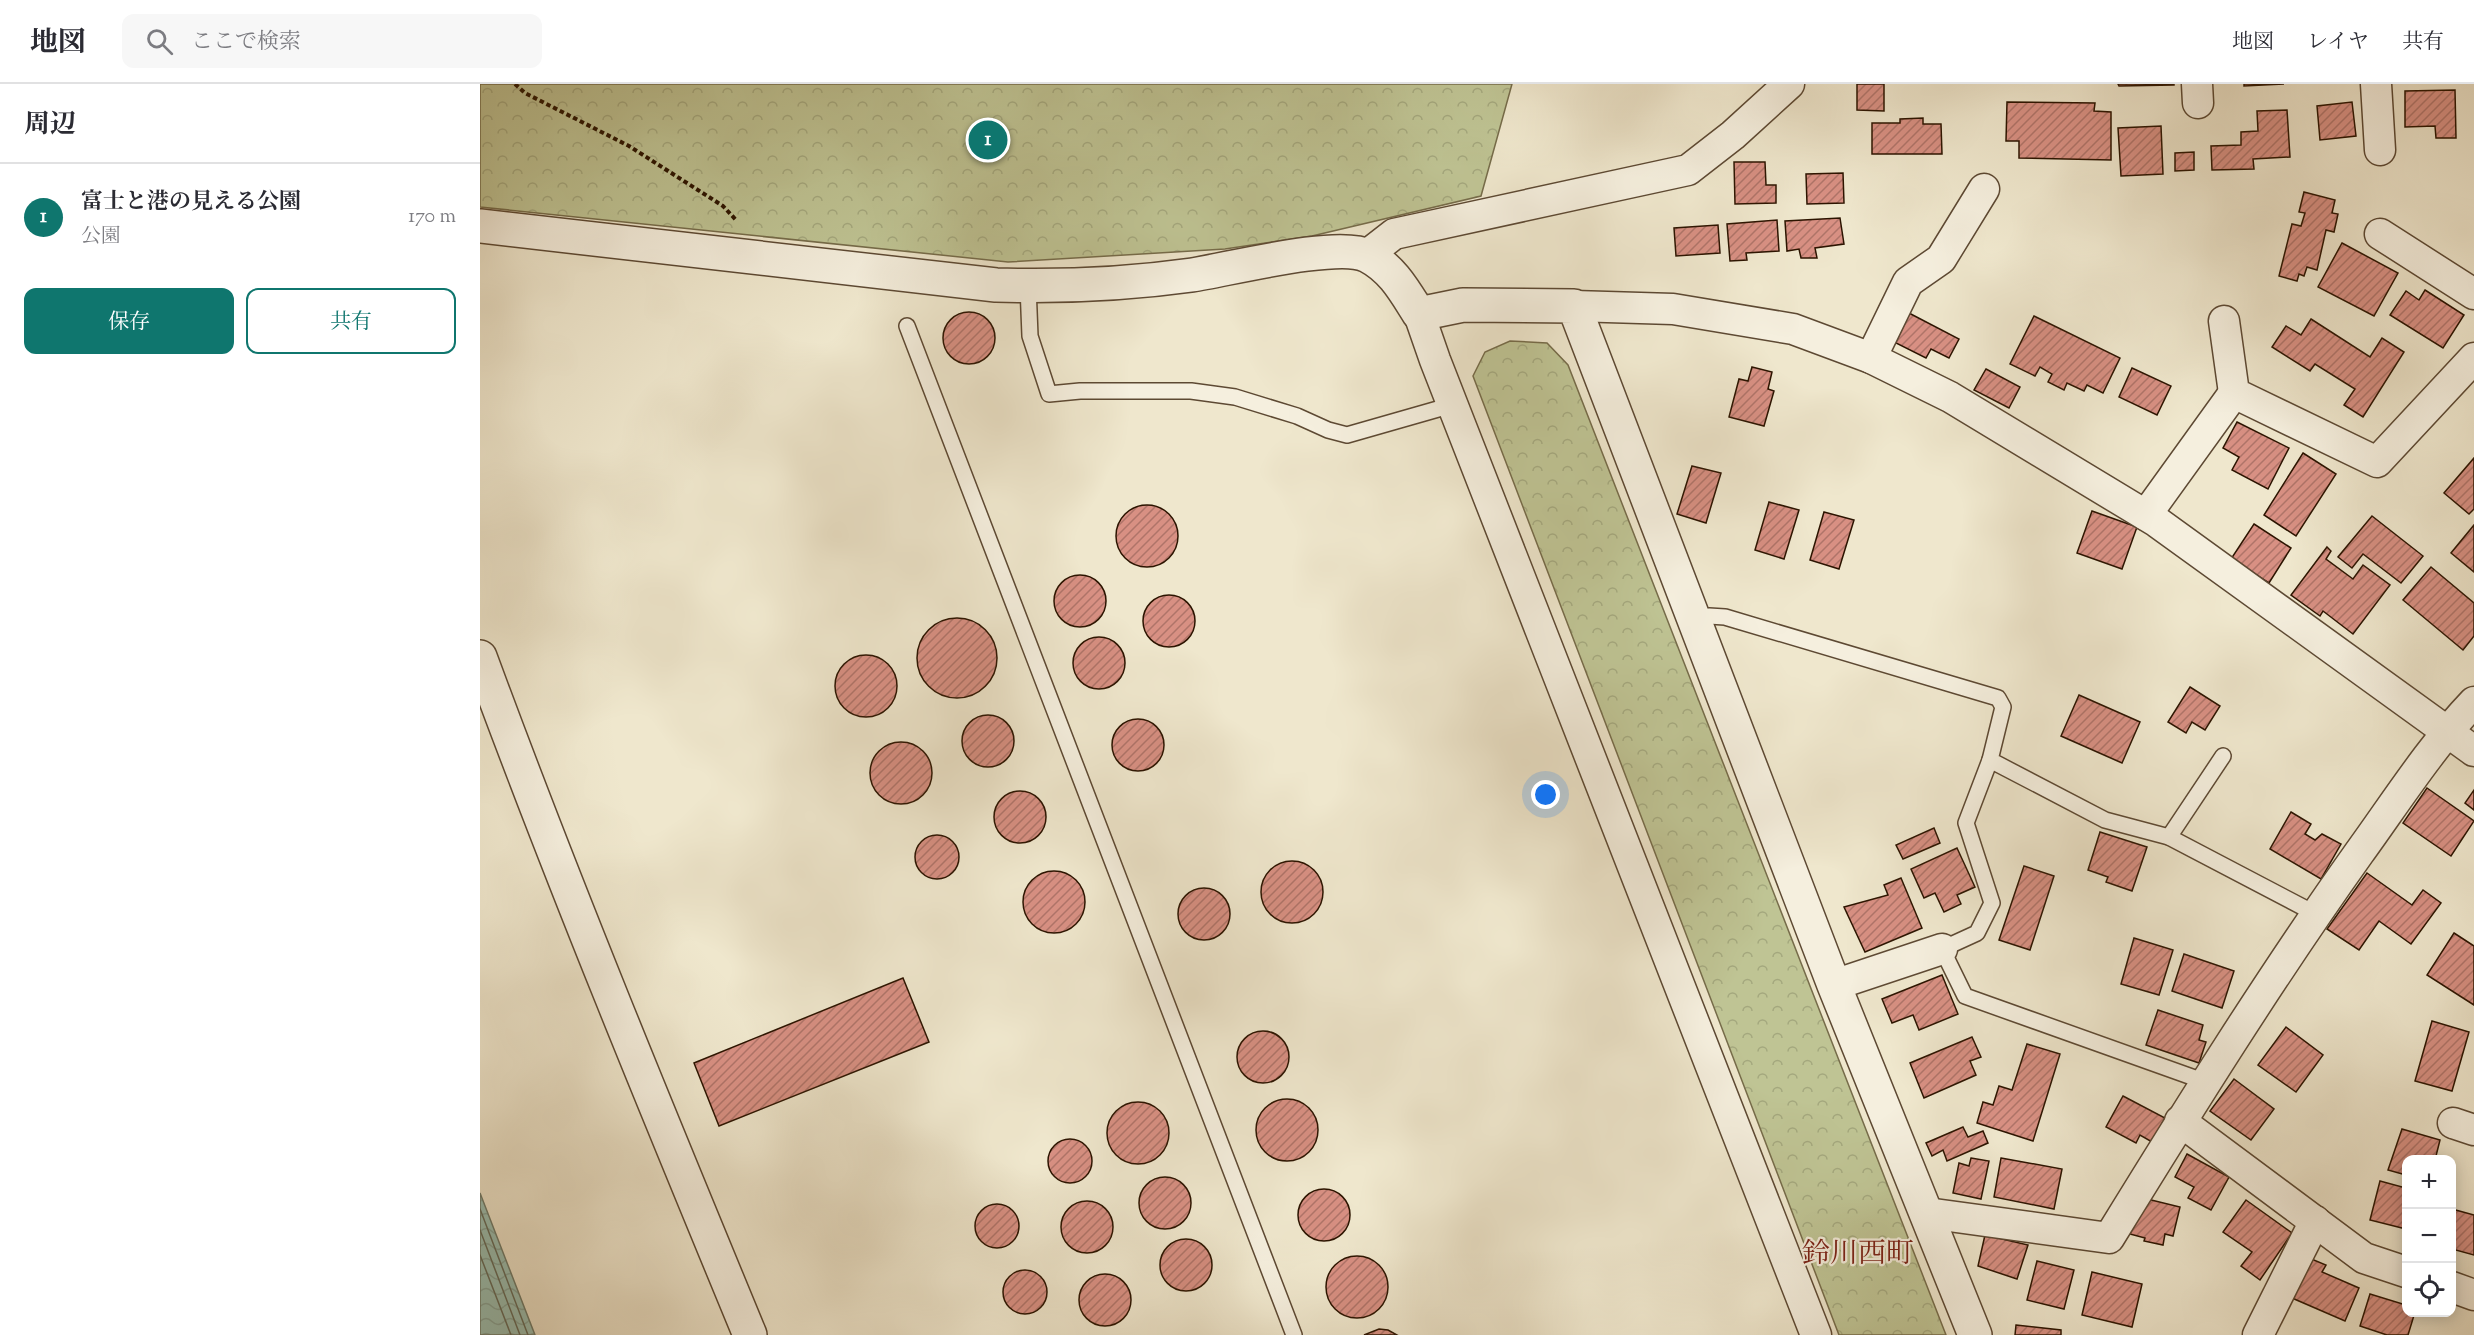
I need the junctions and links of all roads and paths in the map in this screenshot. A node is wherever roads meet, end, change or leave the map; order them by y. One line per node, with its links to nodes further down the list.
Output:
1 (514, 84): 9 (path)
2 (1790, 84): 8 (street)
3 (2376, 84): 4 (street)
4 (2380, 150)
5 (1984, 189): 16 (street)
6 (480, 226): 9 (street)
7 (2380, 234): 11 (street)
8 (1367, 255): 10 (street); 13 (street)
9 (744, 256): 10 (street)
10 (1028, 286): 19 (lane)
11 (2474, 294)
12 (1574, 306): 13 (street); 16 (street); 21 (street)
13 (1419, 314): 19 (street)
14 (2224, 321): 18 (street)
15 (907, 326): 40 (lane)
16 (1871, 358): 20 (street)
17 (2474, 358): 18 (street)
18 (2234, 393): 20 (street)
19 (1452, 405): 41 (street)
20 (2146, 515): 24 (street)
21 (1693, 620): 27 (lane); 31 (street)
22 (480, 657): 39 (street)
23 (2474, 702): 24 (street)
24 (2446, 731): 25 (street); 29 (street)
25 (2474, 751)
26 (2223, 756): 28 (lane)
27 (1990, 760): 28 (lane); 30 (lane)
28 (2169, 837): 29 (lane)
29 (2316, 914): 32 (street)
30 (1942, 949): 31 (street); 32 (lane)
31 (1834, 985): 34 (street)
32 (2206, 1082): 33 (street)
33 (2181, 1121): 34 (street); 35 (street)
34 (1927, 1213): 42 (street)
35 (2315, 1221): 36 (street); 43 (street)
36 (2402, 1271)
37 (2456, 1289): 38 (street)
38 (2474, 1294)
39 (750, 1335)
40 (1294, 1335)
41 (1816, 1335)
42 (1975, 1335)
43 (2258, 1335)

